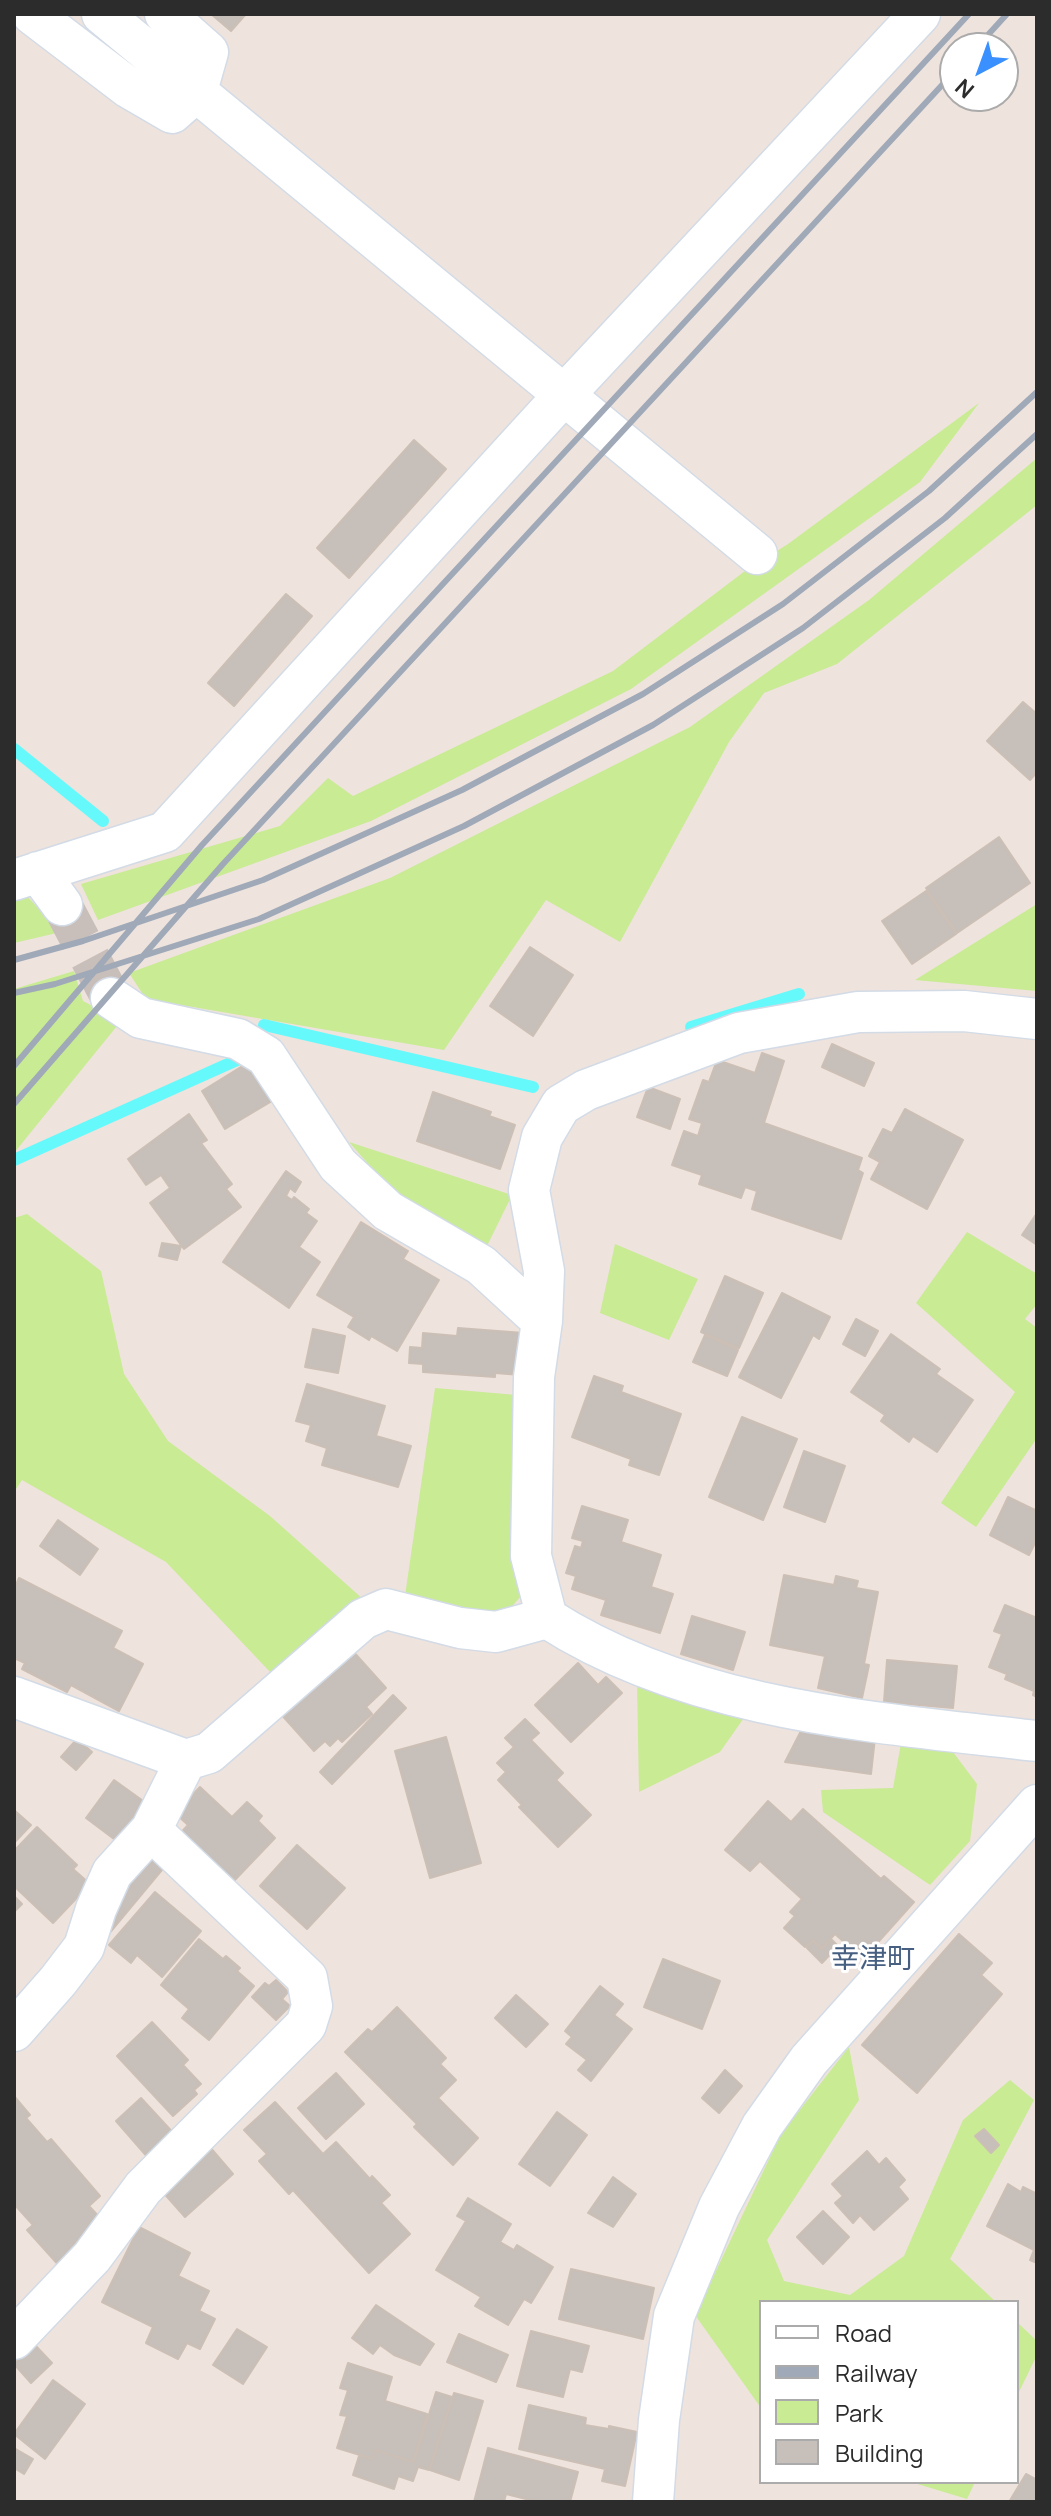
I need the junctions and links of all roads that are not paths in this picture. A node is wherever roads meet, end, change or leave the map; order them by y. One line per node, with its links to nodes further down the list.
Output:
1 (32, 14): 5 (street)
2 (102, 14): 5 (street)
3 (165, 14): 5 (street)
4 (920, 14): 6 (street)
5 (197, 91): 6 (street)
6 (564, 395): 7 (street); 8 (street)
7 (757, 554)
8 (26, 876): 9 (street)
9 (62, 905)
10 (111, 998): 12 (street)
11 (1037, 1019): 12 (street)
12 (542, 1321): 13 (street)
13 (547, 1618): 15 (street); 16 (street)
14 (14, 1697): 16 (street)
15 (1037, 1741)
16 (186, 1760): 18 (street)
17 (1037, 1805): 21 (street)
18 (151, 1830): 19 (street); 20 (street)
19 (14, 2031)
20 (14, 2339)
21 (653, 2502)

